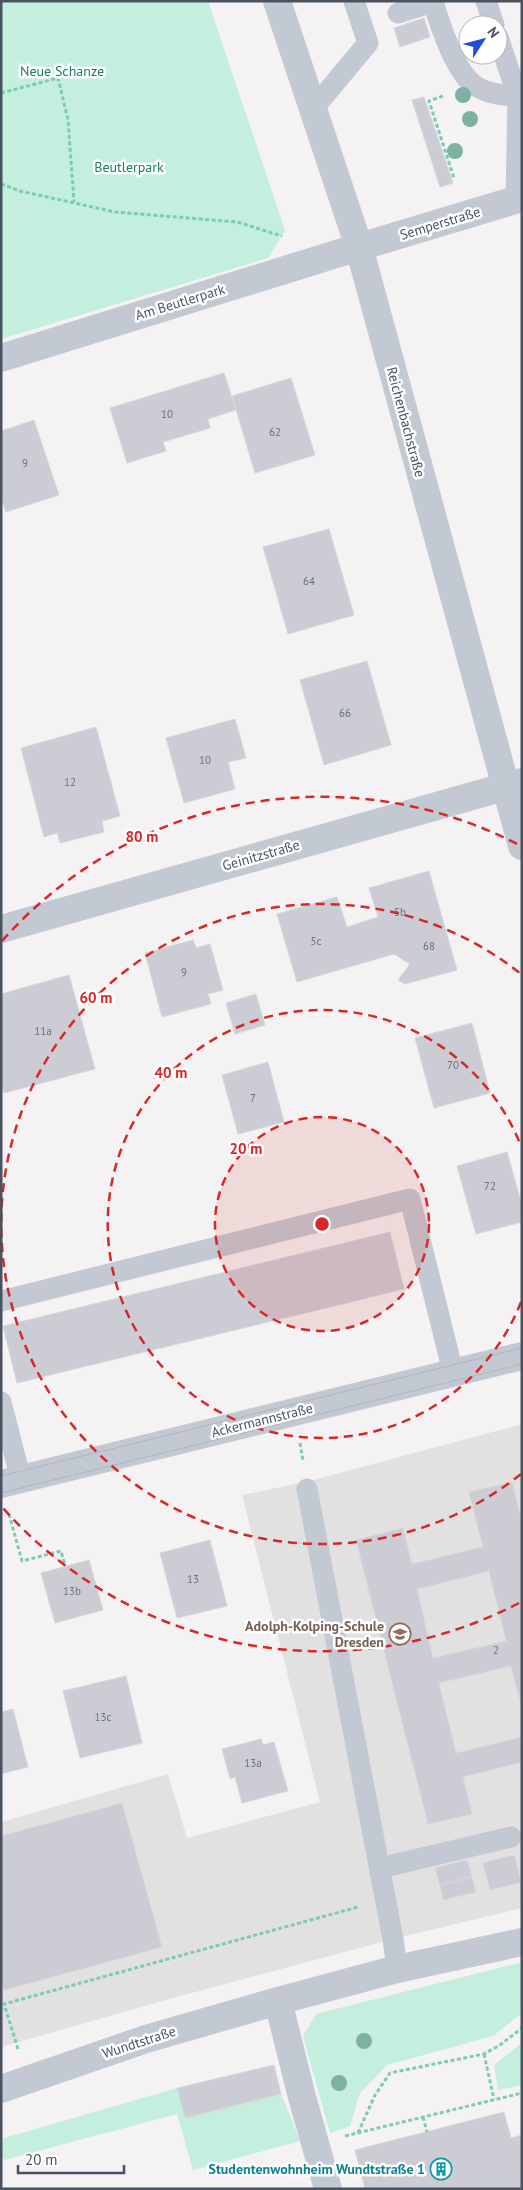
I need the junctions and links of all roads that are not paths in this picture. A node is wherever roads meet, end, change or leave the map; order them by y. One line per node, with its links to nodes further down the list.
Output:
1 (277, 1): 8 (street, Reichenbachstraße)
2 (354, 1): 8 (lane)
3 (486, 1): 5 (lane)
4 (398, 14): 7 (lane)
5 (491, 15)
6 (507, 65): 7 (lane)
7 (518, 97): 9 (lane)
8 (313, 109): 10 (street, Reichenbachstraße)
9 (519, 199): 10 (street, Semperstraße)
10 (359, 247): 11 (street, Am Beutlerpark); 12 (street, Reichenbachstraße)
11 (1, 358)
12 (514, 784): 13 (street, Reichenbachstraße); 14 (street, Geinitzstraße)
13 (522, 846)
14 (1, 928)
15 (1, 1301): 17 (lane)
16 (522, 1356): 17 (street, Ackermannstraße)
17 (453, 1372): 20 (street, Ackermannstraße)
18 (1, 1402): 20 (lane)
19 (307, 1489): 22 (lane)
20 (10, 1491)
21 (511, 1837): 22 (lane)
22 (380, 1868): 24 (lane)
23 (522, 1942): 24 (street, Wundtstraße)
24 (397, 1969): 25 (street, Wundtstraße)
25 (278, 2001): 26 (street, Wundtstraße); 27 (street)
26 (1, 2089)
27 (328, 2189)

